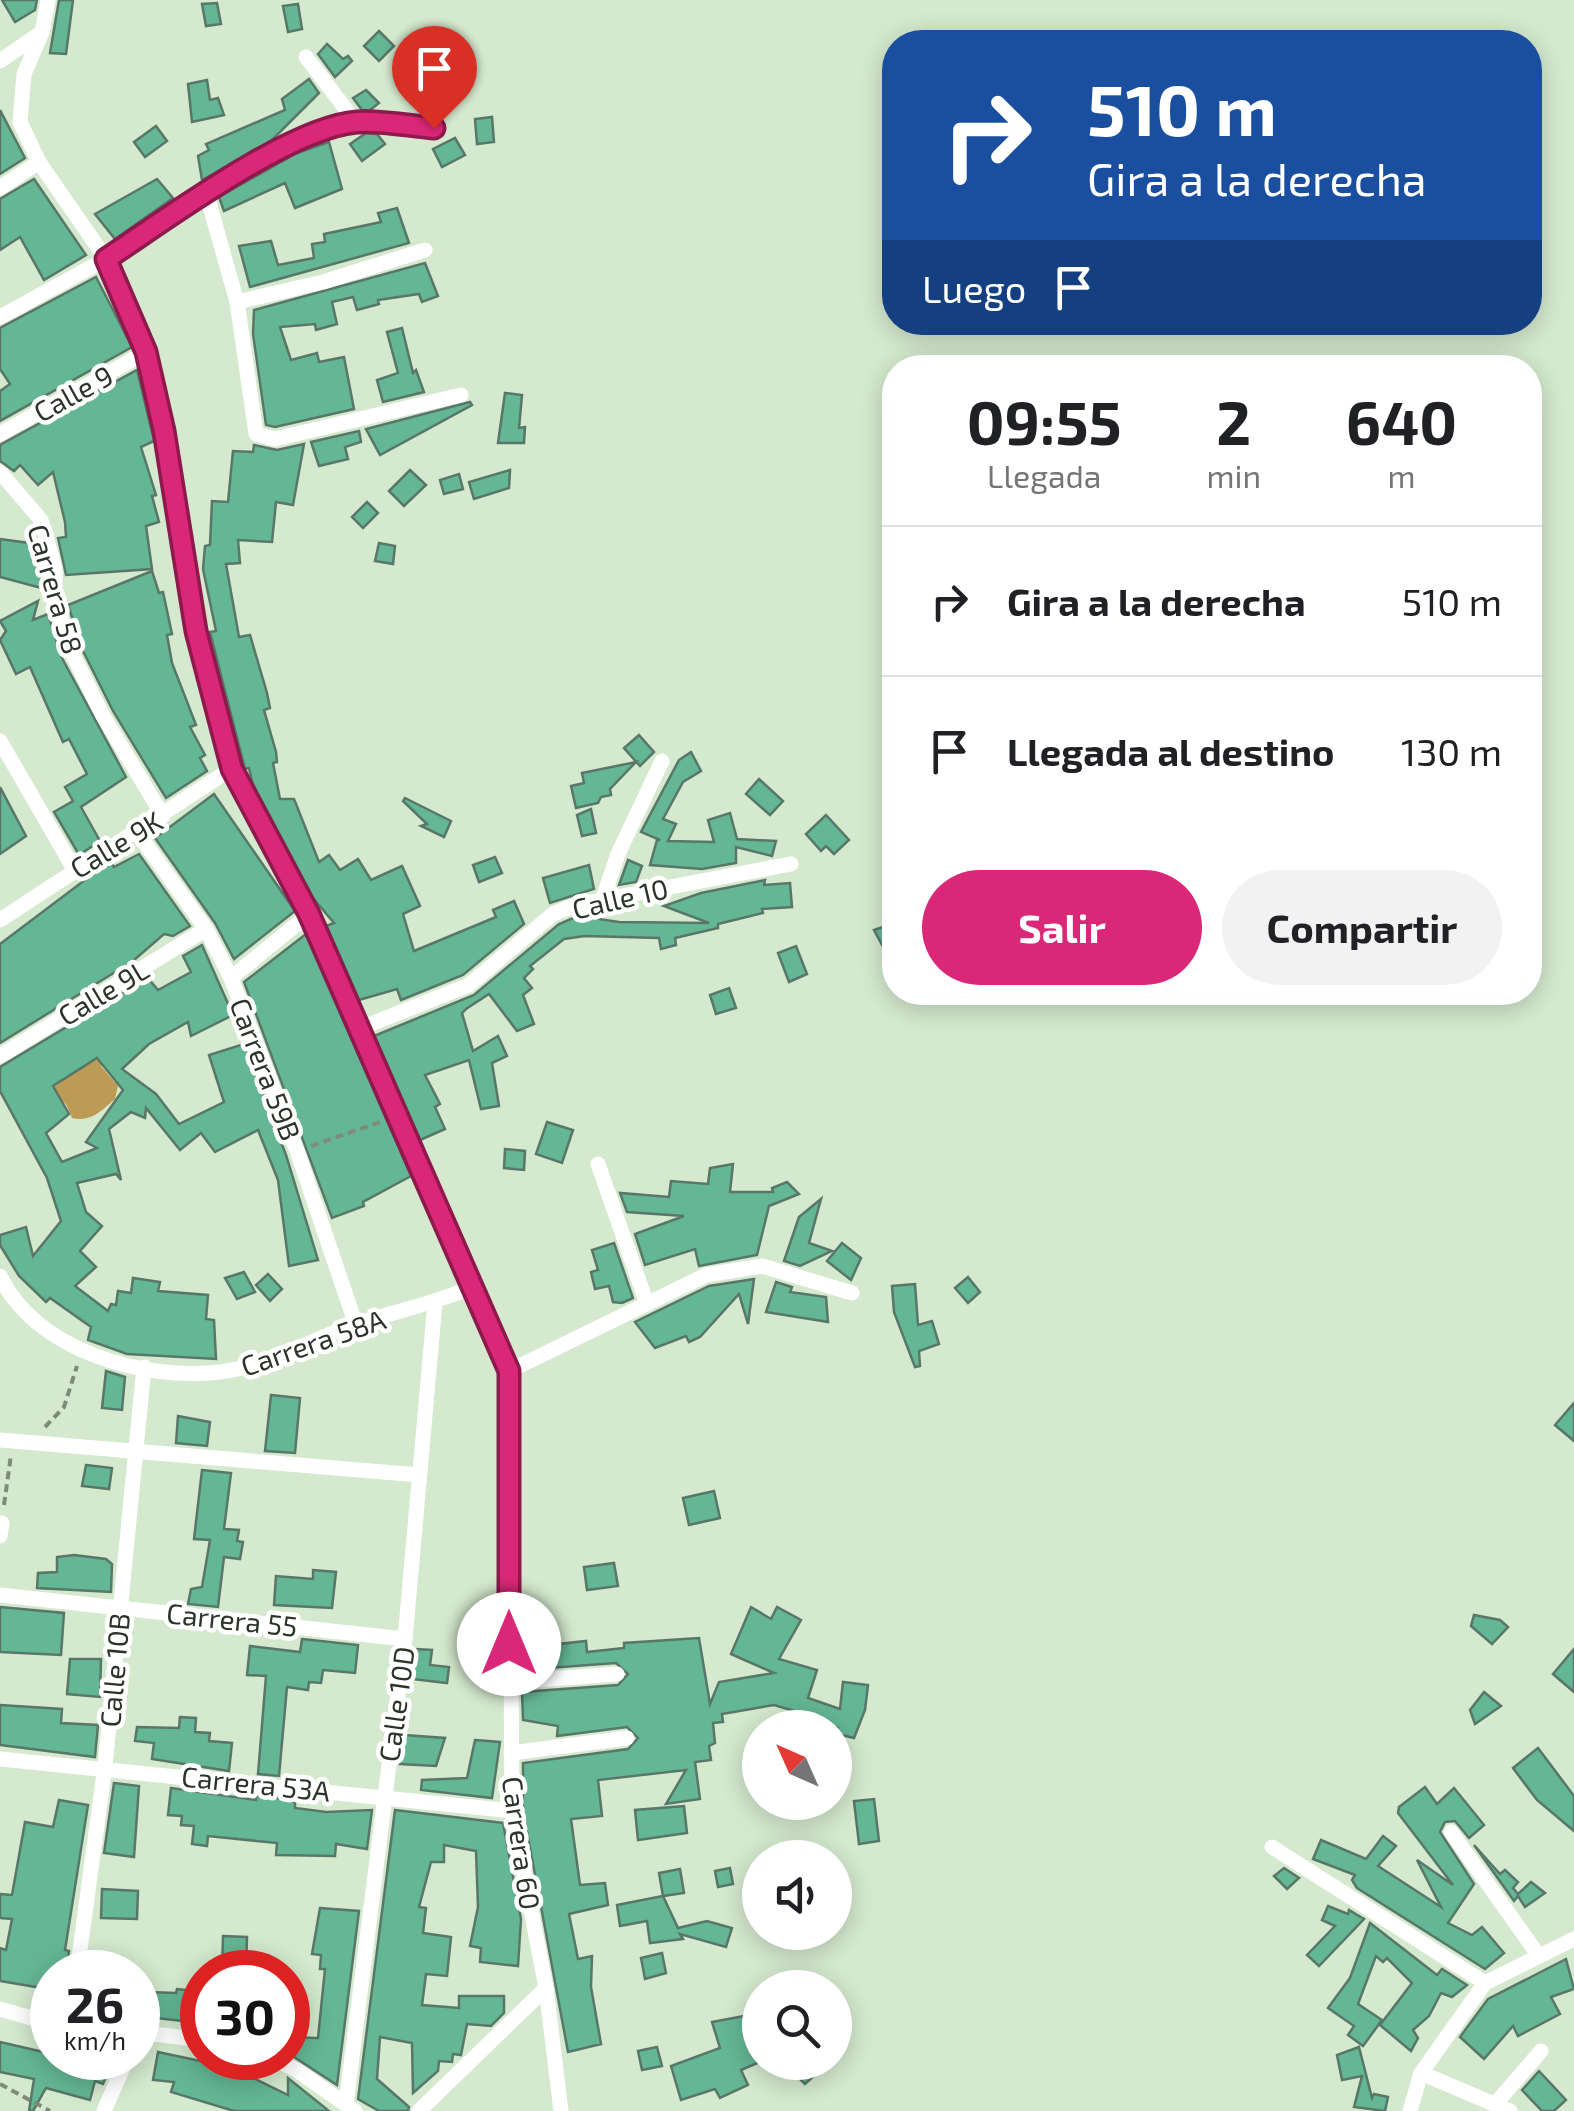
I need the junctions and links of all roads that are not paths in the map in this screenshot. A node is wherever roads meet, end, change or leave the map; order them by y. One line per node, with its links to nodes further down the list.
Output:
1 (48, 0): 2 (street, Carrera 60)
2 (42, 32): 4 (street); 7 (street, Carrera 60)
3 (306, 56): 5 (street)
4 (0, 61)
5 (355, 122): 6 (street); 9 (street)
6 (434, 128)
7 (39, 162): 8 (street); 11 (street, Carrera 60)
8 (0, 188)
9 (206, 192): 11 (street); 12 (street)
10 (425, 250): 12 (street)
11 (106, 259): 13 (street); 14 (street, Carrera 60)
12 (237, 302): 15 (street)
13 (0, 317)
14 (146, 352): 16 (street, Calle 9); 20 (street, Carrera 60)
15 (461, 395)
16 (0, 434)
17 (0, 472): 21 (street, Carrera 58)
18 (0, 740): 24 (street)
19 (662, 760): 25 (street)
20 (232, 769): 21 (street, Calle 9K); 26 (street, Carrera 60)
21 (164, 816): 22 (street, Calle 9K)
22 (136, 832): 24 (street, Calle 9K); 28 (street, Carrera 59B)
23 (791, 864): 25 (street, Calle 10)
24 (74, 868): 27 (street, Calle 9K)
25 (602, 901): 30 (street, Calle 10)
26 (309, 914): 29 (street); 30 (street, Carrera 60)
27 (0, 920)
28 (206, 929): 29 (street, Carrera 59B); 31 (street, Calle 9L)
29 (230, 978): 38 (street, Carrera 59B)
30 (361, 1028): 34 (street, Carrera 60)
31 (0, 1056)
32 (598, 1164): 37 (street)
33 (1, 1280): 39 (street, Carrera 58A)
34 (475, 1286): 36 (street, Carrera 58A); 40 (street, Carrera 60)
35 (852, 1293): 37 (street)
36 (435, 1304): 38 (street, Carrera 58A); 43 (street, Calle 10D)
37 (647, 1304): 40 (street)
38 (356, 1324): 39 (street, Carrera 58A)
39 (144, 1367): 42 (street, Calle 10B)
40 (509, 1371): 48 (street, Carrera 60)
41 (0, 1440): 42 (street)
42 (138, 1452): 43 (street); 45 (street, Calle 10B)
43 (418, 1475): 46 (street, Calle 10D)
44 (0, 1595): 45 (street, Carrera 55)
45 (120, 1607): 46 (street, Carrera 55); 52 (street, Calle 10B)
46 (405, 1639): 53 (street, Calle 10D)
47 (618, 1674): 48 (street)
48 (509, 1682): 50 (street, Carrera 60)
49 (627, 1738): 50 (street)
50 (510, 1753): 54 (street, Carrera 60)
51 (0, 1758): 52 (street, Carrera 53A)
52 (105, 1766): 53 (street, Carrera 53A); 58 (street, Calle 10B)
53 (383, 1797): 54 (street, Carrera 53A); 69 (street, Calle 10D)
54 (512, 1812): 61 (street, Carrera 60)
55 (1452, 1832): 59 (street)
56 (1272, 1847): 60 (street)
57 (1574, 1940): 59 (street)
58 (80, 1950)
59 (1539, 1956): 60 (street)
60 (1486, 1983): 65 (street)
61 (546, 1988): 71 (street); 72 (street, Carrera 60)
62 (0, 2008): 63 (street)
63 (30, 2017)
64 (1541, 2050): 68 (street)
65 (1421, 2074): 68 (street); 73 (street)
66 (117, 2080): 70 (street)
67 (306, 2080): 69 (street)
68 (1503, 2106)
69 (350, 2107)
70 (104, 2111)
71 (418, 2111)
72 (561, 2111)
73 (1410, 2111)

